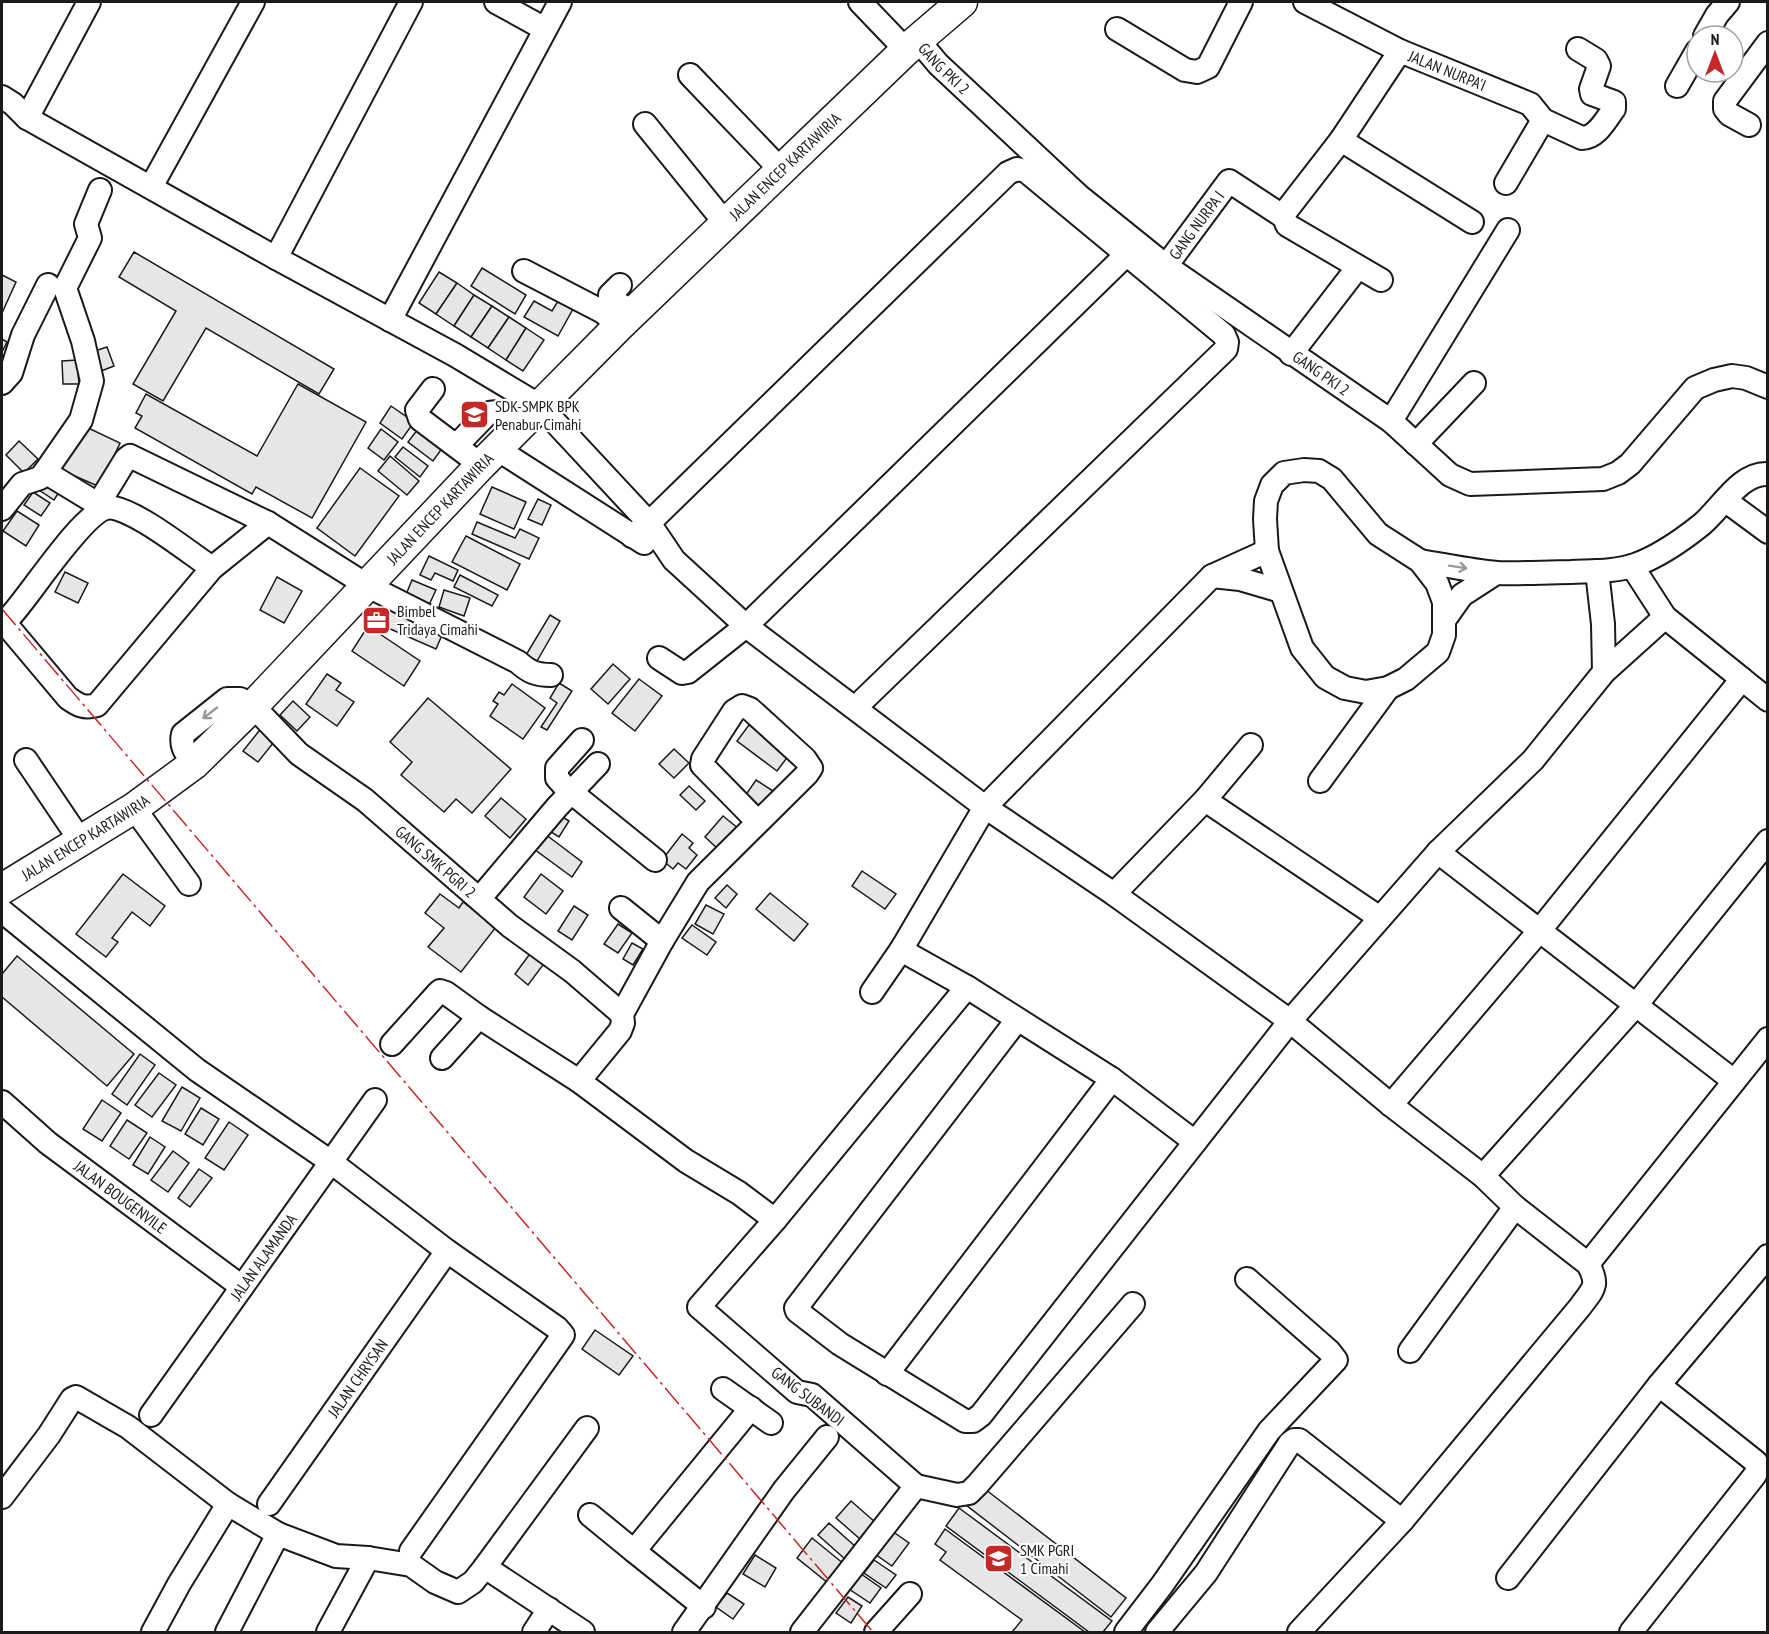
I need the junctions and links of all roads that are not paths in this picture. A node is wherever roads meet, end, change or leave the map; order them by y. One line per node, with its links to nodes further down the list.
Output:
1 (89, 2): 21 (street)
2 (253, 2): 28 (street)
3 (411, 2): 35 (street)
4 (496, 2): 12 (street)
5 (560, 2): 12 (street)
6 (860, 2): 15 (street, GANG PKI 2)
7 (959, 2): 15 (main road, JALAN ENCEP KARTAWIRIA)
8 (1241, 2): 13 (street)
9 (1305, 2): 17 (street, JALAN NURPA'I)
10 (1728, 2): 11 (street)
11 (1712, 24)
12 (545, 29): 43 (street)
13 (1117, 29)
14 (1767, 43): 24 (street)
15 (912, 44): 26 (main road, JALAN ENCEP KARTAWIRIA); 36 (street, GANG PKI 2)
16 (1578, 49): 22 (street, JALAN NURPA'I)
17 (1400, 51): 22 (street, JALAN NURPA'I); 25 (street)
18 (1685, 72): 20 (street)
19 (690, 75): 26 (street)
20 (1677, 86)
21 (14, 106): 28 (street)
22 (1543, 120): 27 (street)
23 (645, 124): 32 (street)
24 (1749, 125)
25 (1341, 140): 30 (street); 31 (street)
26 (781, 170): 32 (main road, JALAN ENCEP KARTAWIRIA)
27 (1506, 183)
28 (151, 187): 35 (street)
29 (100, 190): 54 (street)
30 (1284, 218): 36 (street, GANG NURPA I); 37 (street)
31 (1473, 222)
32 (726, 224): 42 (main road, JALAN ENCEP KARTAWIRIA)
33 (1508, 230): 50 (street)
34 (1126, 255): 59 (street); 73 (street); 81 (street)
35 (276, 258): 43 (street)
36 (1166, 266): 44 (street, GANG PKI 2)
37 (1358, 267): 39 (street); 44 (street)
38 (524, 271): 42 (street)
39 (1381, 280)
40 (48, 285): 45 (street)
41 (620, 285): 42 (street)
42 (626, 319): 49 (main road, JALAN ENCEP KARTAWIRIA)
43 (390, 320): 49 (street)
44 (1291, 354): 50 (street, GANG PKI 2)
45 (2, 383)
46 (1474, 383): 51 (street)
47 (1767, 387): 51 (street, GANG PKI 2)
48 (433, 389): 52 (street)
49 (530, 416): 52 (street); 53 (main road, JALAN ENCEP KARTAWIRIA); 59 (street)
50 (1391, 421): 51 (street, GANG PKI 2)
51 (1416, 444)
52 (457, 445): 53 (street)
53 (489, 457): 59 (street); 68 (main road, JALAN ENCEP KARTAWIRIA)
54 (45, 472): 57 (street); 58 (street)
55 (1767, 474): 56 (street)
56 (1726, 501): 60 (street); 63 (street)
57 (2, 509)
58 (268, 523): 64 (street); 68 (street)
59 (640, 530): 73 (street)
60 (1767, 532)
61 (1267, 551): 62 (street); 67 (street); 69 (street)
62 (1420, 561): 66 (street, one-way to 66); 71 (street)
63 (1632, 566): 65 (street); 70 (street)
64 (212, 568): 72 (street); 72 (street)
65 (1597, 571): 66 (street); 75 (street)
66 (1496, 573): 71 (street)
67 (1212, 576): 69 (street); 89 (street)
68 (368, 586): 76 (street); 80 (main road, JALAN ENCEP KARTAWIRIA)
69 (1281, 591): 78 (street)
70 (1665, 617): 75 (street); 77 (street)
71 (1445, 620): 78 (street)
72 (3, 624)
73 (746, 626): 74 (street); 81 (street)
74 (659, 658)
75 (1604, 672): 94 (street)
76 (551, 675)
77 (1742, 679): 79 (street); 103 (street)
78 (1388, 688): 86 (street)
79 (1767, 700)
80 (253, 706): 90 (main road, JALAN ENCEP KARTAWIRIA); 99 (street, GANG SMK PGRI 2)
81 (856, 707): 89 (street)
82 (582, 740): 87 (street)
83 (1251, 745): 88 (street)
84 (26, 760): 92 (street)
85 (598, 764): 87 (street)
86 (1320, 781)
87 (573, 793): 95 (street); 99 (street)
88 (1204, 800): 98 (street); 102 (street)
89 (985, 807): 98 (street); 105 (street)
90 (134, 808): 92 (main road, JALAN ENCEP KARTAWIRIA); 96 (street)
91 (758, 822): 91 (street); 104 (street)
92 (80, 840): 97 (main road, JALAN ENCEP KARTAWIRIA)
93 (1767, 841): 108 (street)
94 (1438, 852): 102 (street); 103 (street)
95 (655, 860)
96 (189, 884)
97 (2, 889)
98 (1114, 894): 112 (street)
99 (480, 898): 109 (street, GANG SMK PGRI 2)
100 (621, 908): 104 (street)
101 (2, 911): 123 (street)
102 (1380, 918): 112 (street)
103 (1540, 930): 108 (street); 121 (street)
104 (662, 941): 109 (street)
105 (901, 950): 106 (street); 107 (street)
106 (967, 987): 111 (street); 126 (street)
107 (872, 992)
108 (1636, 1005): 118 (street); 124 (street)
109 (622, 1014): 117 (street)
110 (479, 1017): 114 (street); 115 (street); 117 (street)
111 (1017, 1020): 116 (street); 134 (street)
112 (1290, 1021): 121 (street); 122 (street)
113 (1767, 1039): 118 (street)
114 (392, 1044)
115 (442, 1058)
116 (1112, 1079): 122 (street); 134 (street)
117 (579, 1081): 126 (street)
118 (1734, 1081): 129 (street)
119 (375, 1100): 123 (street, JALAN ALAMANDA)
120 (2, 1102): 131 (street, JALAN BOUGENVILE)
121 (1391, 1105): 124 (street)
122 (1195, 1142): 134 (street)
123 (331, 1162): 127 (street); 131 (street, JALAN ALAMANDA)
124 (1483, 1176): 125 (street)
125 (1515, 1207): 129 (street); 133 (street)
126 (776, 1220): 142 (street, GANG SUBANDI)
127 (447, 1251): 145 (street, JALAN CHRYSAN); 149 (street)
128 (1767, 1256): 135 (street)
129 (1588, 1264): 147 (street)
130 (1247, 1278): 165 (street)
131 (242, 1287): 138 (street, JALAN ALAMANDA)
132 (1133, 1304): 142 (street)
133 (1410, 1351)
134 (887, 1374)
135 (1659, 1385): 153 (street); 168 (street)
136 (723, 1389): 137 (street)
137 (751, 1408): 139 (street); 150 (street)
138 (151, 1415)
139 (771, 1423)
140 (587, 1428): 152 (street)
141 (827, 1437): 155 (street)
142 (916, 1486): 164 (street)
143 (2, 1497): 144 (street)
144 (228, 1504): 148 (street); 158 (street)
145 (269, 1504)
146 (590, 1515): 150 (street)
147 (1402, 1521): 166 (street); 167 (street)
148 (278, 1534): 151 (street); 159 (street)
149 (411, 1551)
150 (634, 1551): 155 (street)
151 (368, 1558): 152 (street); 160 (street)
152 (485, 1568): 156 (street)
153 (1508, 1578)
154 (910, 1594): 157 (street)
155 (704, 1607): 163 (street)
156 (549, 1609): 161 (street); 162 (street)
157 (888, 1628)
158 (153, 1632)
159 (227, 1632)
160 (328, 1632)
161 (534, 1632)
162 (583, 1632)
163 (684, 1632)
164 (802, 1632)
165 (1126, 1632)
166 (1157, 1632)
167 (1299, 1632)
168 (1631, 1632)

